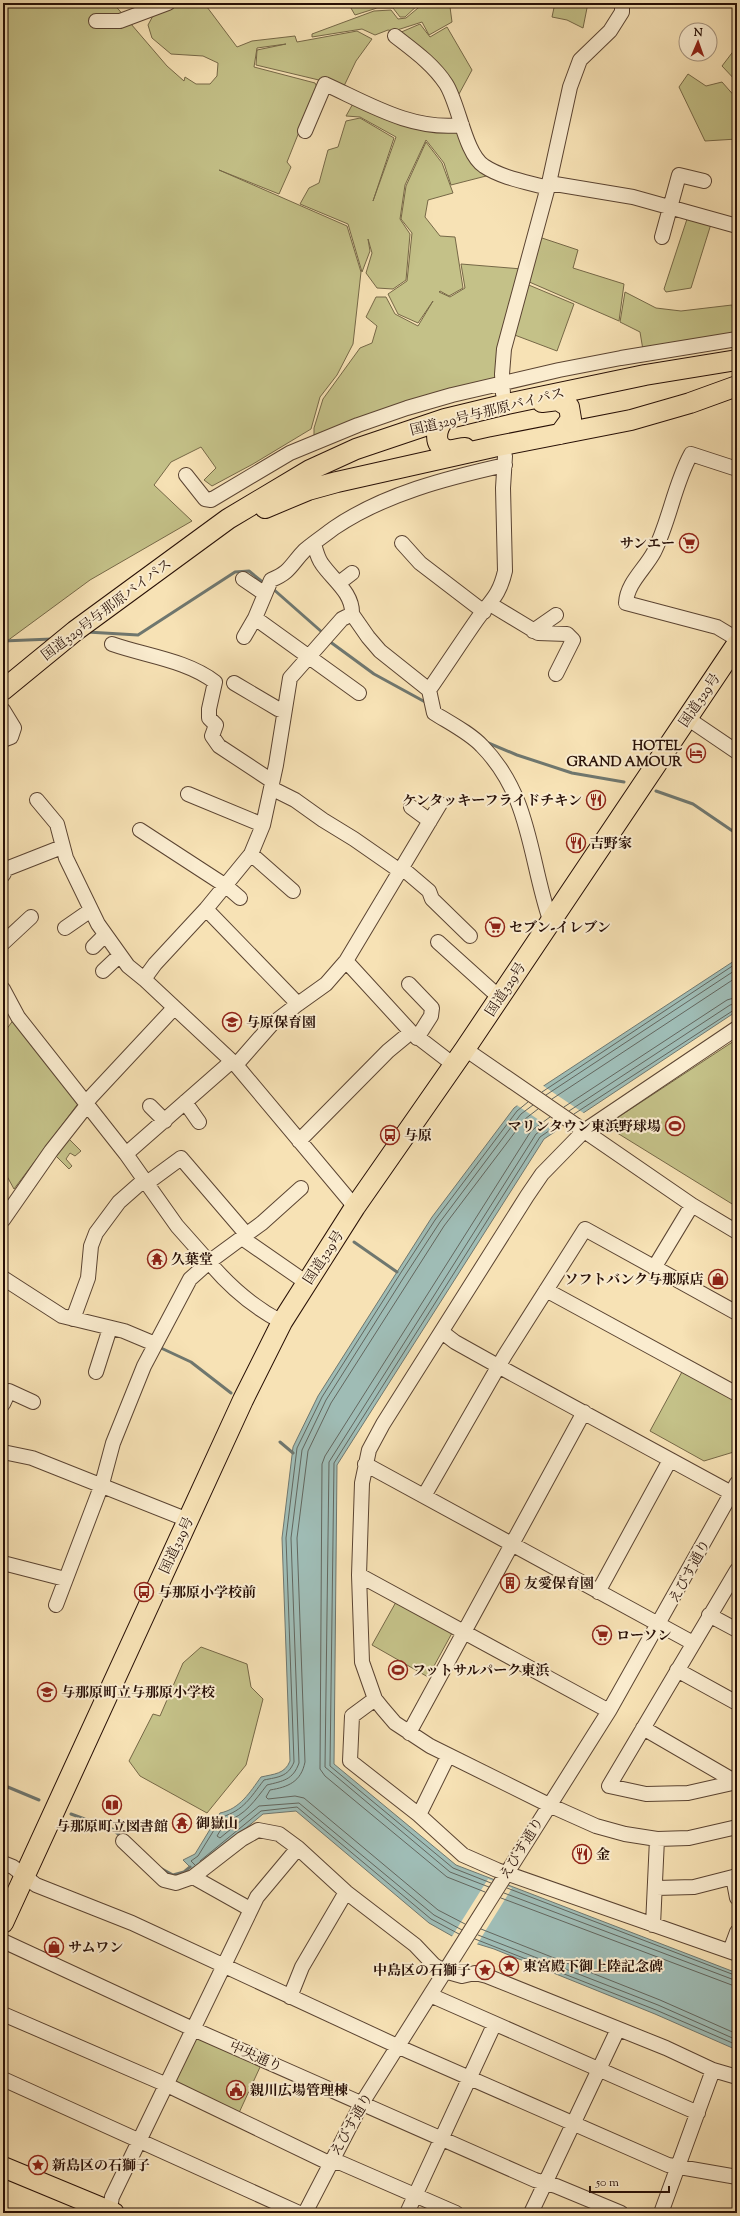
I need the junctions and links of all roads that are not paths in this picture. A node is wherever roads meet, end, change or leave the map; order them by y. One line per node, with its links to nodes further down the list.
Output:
1 (168, 3): 3 (street)
2 (622, 3): 8 (street)
3 (96, 21)
4 (395, 36): 5 (street)
5 (462, 125): 6 (street); 8 (street)
6 (305, 131)
7 (704, 181): 9 (street)
8 (548, 185): 9 (street); 14 (street)
9 (671, 207): 10 (street); 11 (street)
10 (737, 226)
11 (662, 237)
12 (737, 339): 15 (street)
13 (737, 360): 17 (highway, 国道329号与那原バイパス)
14 (502, 366): 15 (street); 17 (street)
15 (524, 380): 17 (street)
16 (737, 386): 19 (highway, 国道329号与那原バイパス)
17 (510, 397): 18 (highway, 国道329号与那原バイパス); 19 (highway); 22 (street)
18 (445, 419): 20 (highway); 23 (highway, 国道329号与那原バイパス)
19 (560, 434): 20 (highway, 国道329号与那原バイパス)
20 (500, 453): 23 (highway, 国道329号与那原バイパス); 25 (street); 30 (street)
21 (737, 469): 36 (street)
22 (186, 475)
23 (212, 532): 42 (highway, 国道329号与那原バイパス)
24 (402, 543): 30 (street)
25 (314, 544): 28 (street); 29 (street)
26 (352, 573): 28 (street)
27 (243, 579): 29 (street)
28 (339, 583): 31 (street)
29 (265, 594): 33 (street)
30 (487, 608): 34 (street); 43 (street)
31 (352, 614): 39 (street); 43 (street)
32 (556, 615): 34 (street)
33 (255, 618): 35 (street); 39 (street)
34 (533, 631): 40 (street)
35 (244, 637)
36 (737, 639)
37 (112, 644): 50 (street)
38 (737, 644): 47 (highway, 国道329号)
39 (310, 656): 44 (street); 46 (street)
40 (556, 674)
41 (234, 683): 46 (street)
42 (3, 690)
43 (429, 690): 68 (street)
44 (359, 693)
45 (3, 710): 48 (street)
46 (284, 711): 50 (street)
47 (687, 718): 49 (street); 68 (highway, 国道329号)
48 (3, 740)
49 (737, 752)
50 (271, 784): 56 (street); 60 (street)
51 (188, 794): 56 (street)
52 (37, 800): 58 (street)
53 (440, 804): 55 (street)
54 (411, 807): 55 (street)
55 (430, 821): 60 (street)
56 (263, 825): 59 (street)
57 (140, 830): 62 (street)
58 (62, 847): 61 (street); 66 (street)
59 (251, 854): 62 (street); 63 (street)
60 (401, 869): 71 (street); 76 (street)
61 (3, 875)
62 (226, 886): 64 (street); 65 (street)
63 (293, 891)
64 (240, 898)
65 (206, 909): 78 (street); 82 (street)
66 (91, 910): 69 (street); 70 (street)
67 (31, 917): 73 (street)
68 (550, 920): 81 (highway, 国道329号)
69 (66, 928)
70 (105, 935): 74 (street); 75 (street)
71 (470, 936)
72 (438, 942): 81 (street)
73 (3, 943)
74 (93, 947)
75 (120, 955): 77 (street); 78 (street)
76 (346, 961): 82 (street); 85 (street)
77 (103, 971)
78 (144, 979): 83 (street)
79 (409, 984): 85 (street)
80 (3, 988): 90 (street)
81 (499, 997): 86 (highway, 国道329号)
82 (298, 1004): 87 (street)
83 (174, 1008): 87 (street); 90 (street)
84 (737, 1028): 94 (street)
85 (414, 1035): 88 (street); 95 (street)
86 (465, 1049): 88 (highway, 国道329号); 94 (street)
87 (234, 1063): 89 (street); 95 (street)
88 (454, 1065): 100 (highway, 国道329号)
89 (185, 1102): 92 (street); 93 (street)
90 (86, 1104): 96 (street); 101 (street)
91 (150, 1106): 92 (street)
92 (165, 1121): 96 (street)
93 (199, 1122)
94 (584, 1131): 99 (street); 113 (street)
95 (299, 1141): 100 (street)
96 (126, 1154): 97 (street)
97 (146, 1182): 103 (street); 104 (street); 110 (street)
98 (301, 1188): 103 (street)
99 (692, 1205): 102 (street); 105 (street)
100 (356, 1207): 107 (highway, 国道329号)
101 (3, 1220)
102 (737, 1232)
103 (244, 1236): 104 (street); 107 (street)
104 (209, 1262): 111 (street); 114 (street)
105 (654, 1268): 108 (street); 109 (street)
106 (4, 1280): 110 (street)
107 (306, 1283): 111 (highway, 国道329号)
108 (546, 1290): 115 (street); 117 (street)
109 (737, 1313)
110 (73, 1319): 112 (street)
111 (282, 1322): 127 (highway, 国道329号)
112 (110, 1328): 114 (street); 116 (street)
113 (442, 1332): 115 (street); 123 (street)
114 (155, 1344): 124 (street)
115 (498, 1366): 120 (street); 126 (street)
116 (96, 1372)
117 (737, 1394)
118 (33, 1402): 119 (street)
119 (3, 1404)
120 (584, 1412): 122 (street); 128 (street)
121 (3, 1452): 124 (street)
122 (670, 1460): 125 (street); 133 (street)
123 (365, 1464): 126 (street); 131 (street)
124 (102, 1484): 127 (street); 132 (street)
125 (735, 1491): 136 (street, えびす通り)
126 (424, 1496): 128 (street)
127 (188, 1520): 155 (highway, 国道329号)
128 (512, 1545): 133 (street); 138 (street)
129 (3, 1562): 132 (street)
130 (737, 1570): 135 (street)
131 (360, 1575): 138 (street); 141 (street)
132 (65, 1579): 134 (street)
133 (598, 1592): 136 (street)
134 (56, 1605)
135 (709, 1615): 137 (street); 139 (street)
136 (659, 1625): 139 (street); 143 (street, えびす通り)
137 (737, 1630)
138 (464, 1632): 143 (street); 145 (street)
139 (693, 1643): 140 (street)
140 (677, 1670): 142 (street); 144 (street)
141 (374, 1699): 145 (street); 149 (street)
142 (737, 1703)
143 (609, 1711): 148 (street, えびす通り)
144 (643, 1728): 147 (street); 147 (street)
145 (409, 1733): 146 (street)
146 (448, 1756): 148 (street); 149 (street)
147 (737, 1782)
148 (549, 1805): 151 (street); 158 (street, えびす通り)
149 (419, 1815): 158 (street)
150 (737, 1827): 151 (street)
151 (657, 1839): 159 (street)
152 (123, 1840): 156 (street)
153 (298, 1848): 156 (street); 160 (street); 162 (street)
154 (3, 1863): 155 (street)
155 (24, 1876): 163 (highway, 国道329号); 168 (street)
156 (193, 1877): 162 (street)
157 (735, 1877): 159 (street); 161 (street)
158 (503, 1878): 164 (street); 169 (street, えびす通り)
159 (656, 1888): 164 (street)
160 (346, 1892): 169 (street); 171 (street)
161 (737, 1898)
162 (250, 1909): 168 (street)
163 (4, 1919)
164 (654, 1925): 167 (street)
165 (737, 1932): 167 (street)
166 (3, 1941): 174 (street, 中央通り)
167 (733, 1953)
168 (222, 1965): 171 (street); 174 (street)
169 (448, 1966): 170 (street, えびす通り); 175 (street)
170 (430, 1995): 173 (street); 176 (street, えびす通り)
171 (290, 1996): 176 (street)
172 (3, 2014): 182 (street)
173 (494, 2025): 177 (street); 180 (street)
174 (193, 2029): 182 (street); 183 (street, 中央通り)
175 (618, 2029): 177 (street); 178 (street)
176 (398, 2046): 180 (street); 183 (street, えびす通り)
177 (599, 2069): 184 (street); 185 (street)
178 (713, 2070): 179 (street); 184 (street)
179 (737, 2077)
180 (470, 2078): 185 (street); 186 (street)
181 (3, 2079): 187 (street)
182 (167, 2085): 187 (street); 188 (street)
183 (362, 2103): 186 (street, 中央通り); 188 (street, えびす通り)
184 (698, 2113): 190 (street)
185 (574, 2122): 190 (street); 192 (street)
186 (441, 2138): 192 (street, 中央通り); 193 (street)
187 (139, 2141): 194 (street); 195 (street)
188 (329, 2163): 193 (street); 196 (street, えびす通り)
189 (3, 2167): 194 (highway)
190 (679, 2168): 191 (street); 201 (street)
191 (737, 2177)
192 (545, 2183): 199 (street); 200 (street, 中央通り)
193 (415, 2196): 197 (street); 198 (street)
194 (111, 2212)
195 (299, 2213)
196 (305, 2213)
197 (407, 2213)
198 (456, 2213)
199 (531, 2213)
200 (622, 2213)
201 (661, 2213)

